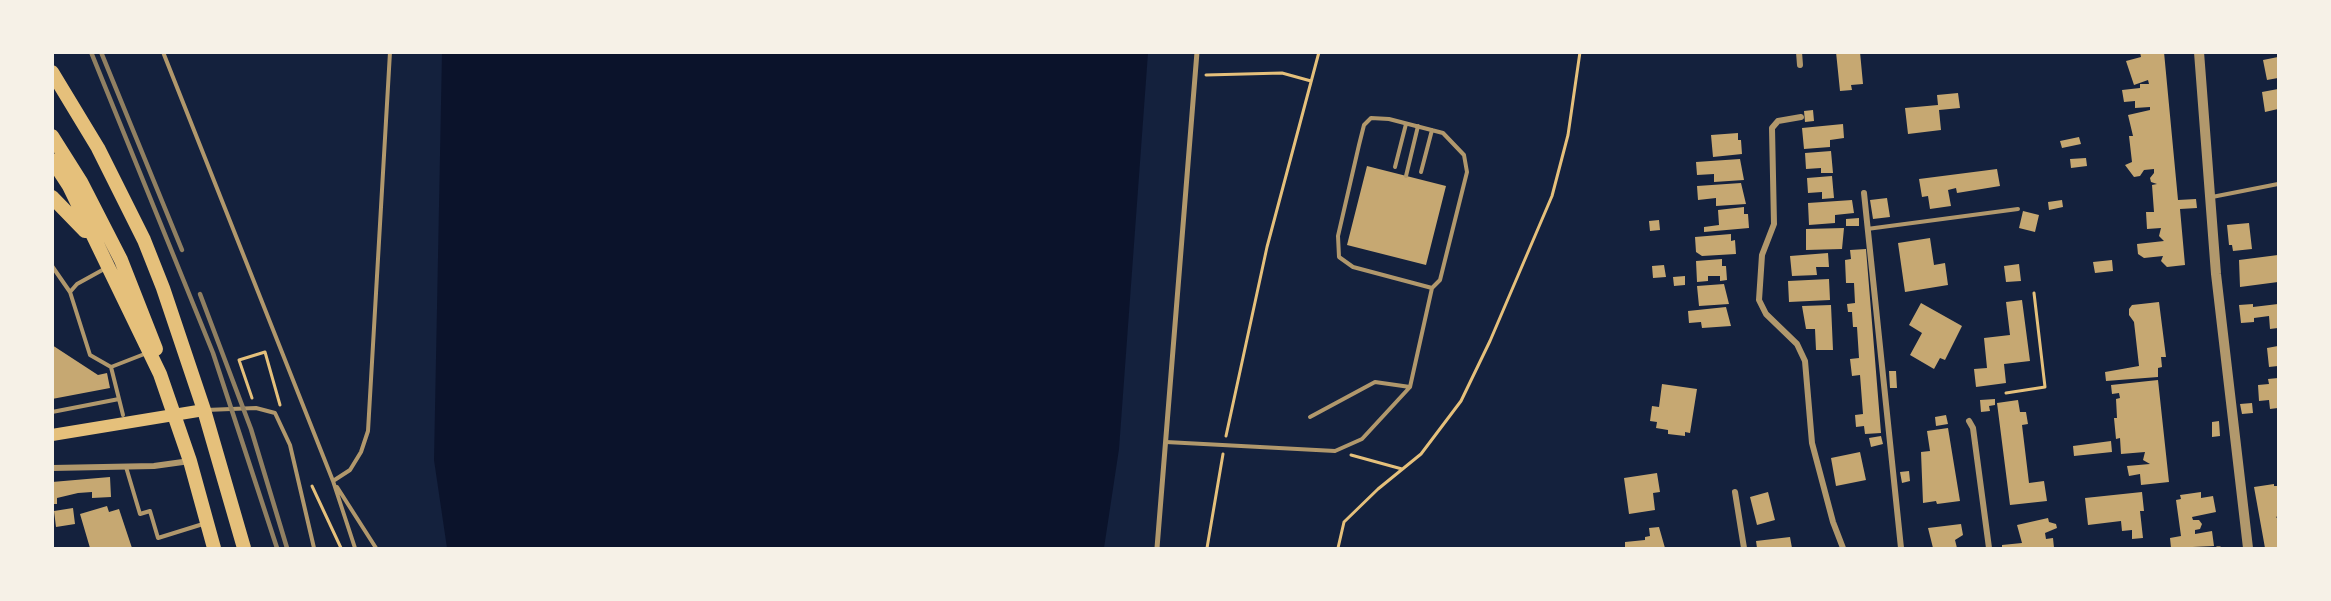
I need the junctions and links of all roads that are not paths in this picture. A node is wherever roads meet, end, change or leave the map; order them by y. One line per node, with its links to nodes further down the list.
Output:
1 (163, 52): 43 (lane)
2 (390, 52): 43 (lane)
3 (1197, 52): 39 (street)
4 (1799, 52): 6 (street)
5 (2199, 52): 20 (street)
6 (1800, 65)
7 (52, 72): 33 (highway)
8 (1800, 117): 53 (street)
9 (1406, 123): 10 (lane); 14 (lane); 26 (lane)
10 (1418, 126): 11 (lane); 16 (lane)
11 (1432, 130): 15 (lane); 26 (lane)
12 (52, 136): 30 (highway)
13 (52, 160): 23 (highway)
14 (1395, 167)
15 (1421, 172)
16 (1406, 176)
17 (2278, 184): 20 (lane)
18 (1864, 193): 22 (street)
19 (52, 197): 23 (highway)
20 (2210, 197): 56 (street)
21 (2018, 209): 22 (lane)
22 (1867, 229): 54 (street)
23 (102, 251): 25 (highway)
24 (52, 266): 27 (lane)
25 (109, 266): 27 (lane); 28 (highway)
26 (1432, 288): 31 (lane)
27 (69, 292): 29 (lane)
28 (148, 352): 29 (lane); 30 (highway)
29 (111, 368): 32 (lane)
30 (159, 374): 40 (highway)
31 (1410, 387): 36 (lane); 39 (lane)
32 (119, 399): 34 (lane); 35 (lane)
33 (204, 410): 38 (main road); 47 (highway); 48 (lane)
34 (52, 412)
35 (123, 415)
36 (1310, 417)
37 (1969, 421): 55 (street)
38 (52, 435)
39 (1166, 442): 51 (street)
40 (190, 461): 41 (street); 45 (highway)
41 (126, 467): 42 (street); 45 (lane)
42 (52, 468)
43 (333, 481): 49 (lane); 50 (lane)
44 (1735, 492): 52 (street)
45 (207, 523): 46 (highway)
46 (214, 549)
47 (244, 549)
48 (314, 549)
49 (355, 549)
50 (376, 549)
51 (1157, 549)
52 (1744, 549)
53 (1843, 549)
54 (1901, 549)
55 (1989, 549)
56 (2248, 549)

